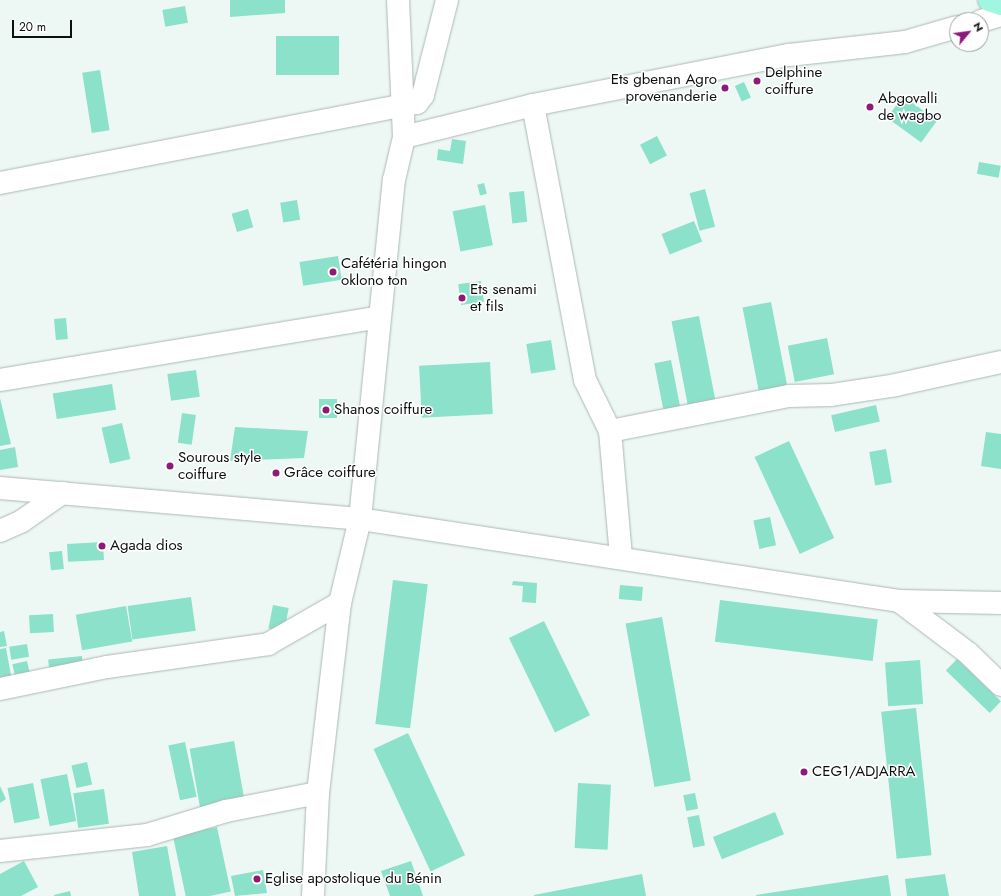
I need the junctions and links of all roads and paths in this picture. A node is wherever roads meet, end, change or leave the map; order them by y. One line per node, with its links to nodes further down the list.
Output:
1 (398, 0): 9 (street)
2 (447, 0): 9 (street)
3 (989, 0): 4 (main road)
4 (1001, 4)
5 (1001, 15): 6 (street)
6 (989, 19)
7 (949, 30): 8 (street)
8 (533, 105): 10 (street); 15 (street)
9 (404, 106): 10 (street); 11 (street)
10 (404, 137): 12 (street)
11 (0, 183)
12 (379, 318): 14 (street); 18 (street)
13 (1001, 362): 15 (street)
14 (0, 380)
15 (610, 431): 20 (street)
16 (0, 488): 17 (street)
17 (62, 493): 18 (street); 19 (street)
18 (360, 519): 20 (street); 22 (street)
19 (0, 531)
20 (621, 558): 21 (street)
21 (899, 601): 23 (street); 24 (street)
22 (340, 603): 25 (street); 26 (street)
23 (1001, 603)
24 (1001, 685)
25 (0, 689)
26 (318, 792): 27 (street); 28 (street)
27 (0, 851)
28 (313, 896)

